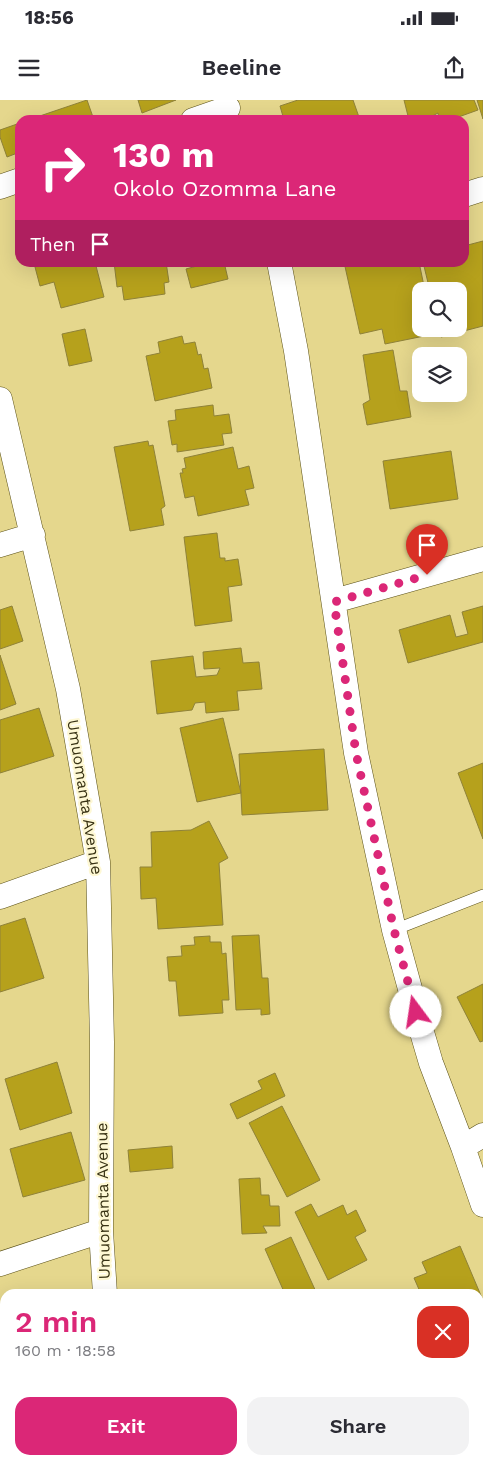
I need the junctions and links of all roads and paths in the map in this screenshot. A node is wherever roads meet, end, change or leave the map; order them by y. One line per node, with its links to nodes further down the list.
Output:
1 (229, 109): 2 (street)
2 (209, 115)
3 (15, 182): 4 (street)
4 (0, 187)
5 (483, 189): 6 (street)
6 (469, 193)
7 (280, 267): 12 (street)
8 (0, 399): 9 (street, Umuomanta Avenue)
9 (32, 535): 10 (street); 13 (street, Umuomanta Avenue)
10 (0, 545)
11 (483, 559): 12 (street)
12 (334, 602): 16 (street)
13 (98, 862): 15 (street); 19 (street, Umuomanta Avenue)
14 (483, 895): 16 (lane)
15 (0, 897)
16 (394, 930): 17 (street)
17 (473, 1141): 18 (street)
18 (483, 1205)
19 (101, 1231): 20 (street); 21 (street, Umuomanta Avenue)
20 (0, 1264)
21 (105, 1289)

